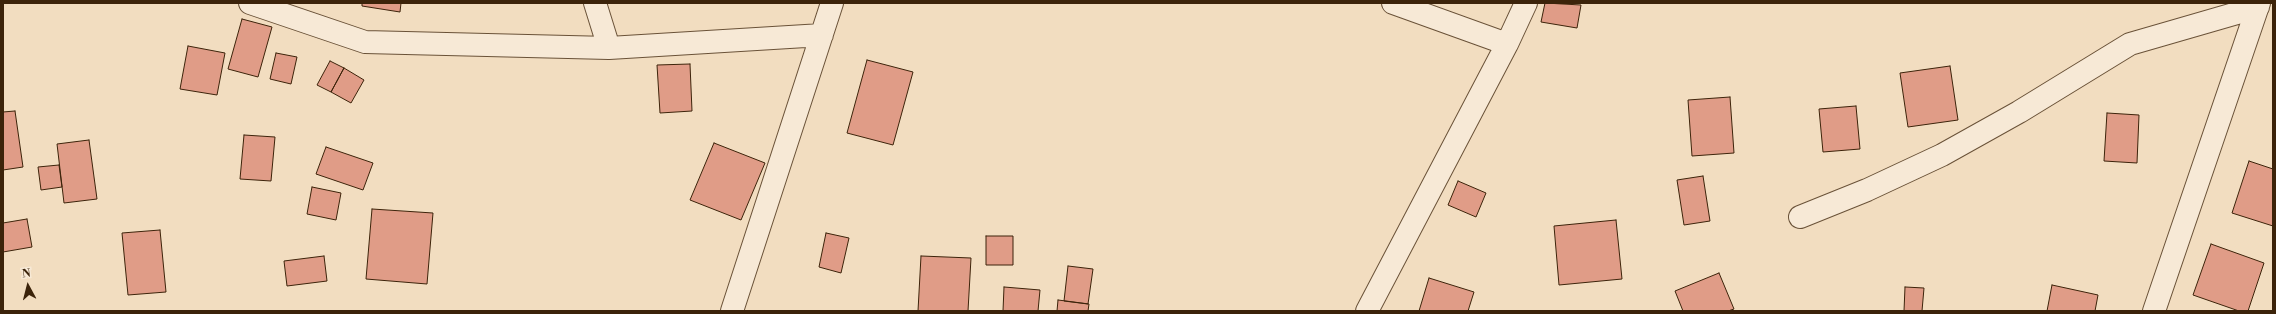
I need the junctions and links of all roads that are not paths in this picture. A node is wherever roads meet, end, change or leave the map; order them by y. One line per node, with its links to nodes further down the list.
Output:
1 (250, 3): 9 (street)
2 (595, 3): 9 (street)
3 (832, 3): 7 (street)
4 (1392, 3): 8 (street)
5 (1526, 3): 8 (street)
6 (2258, 5): 10 (street); 13 (street)
7 (822, 35): 9 (street); 11 (street)
8 (1507, 44): 12 (street)
9 (609, 48)
10 (1800, 217)
11 (732, 311)
12 (1367, 311)
13 (2154, 311)

